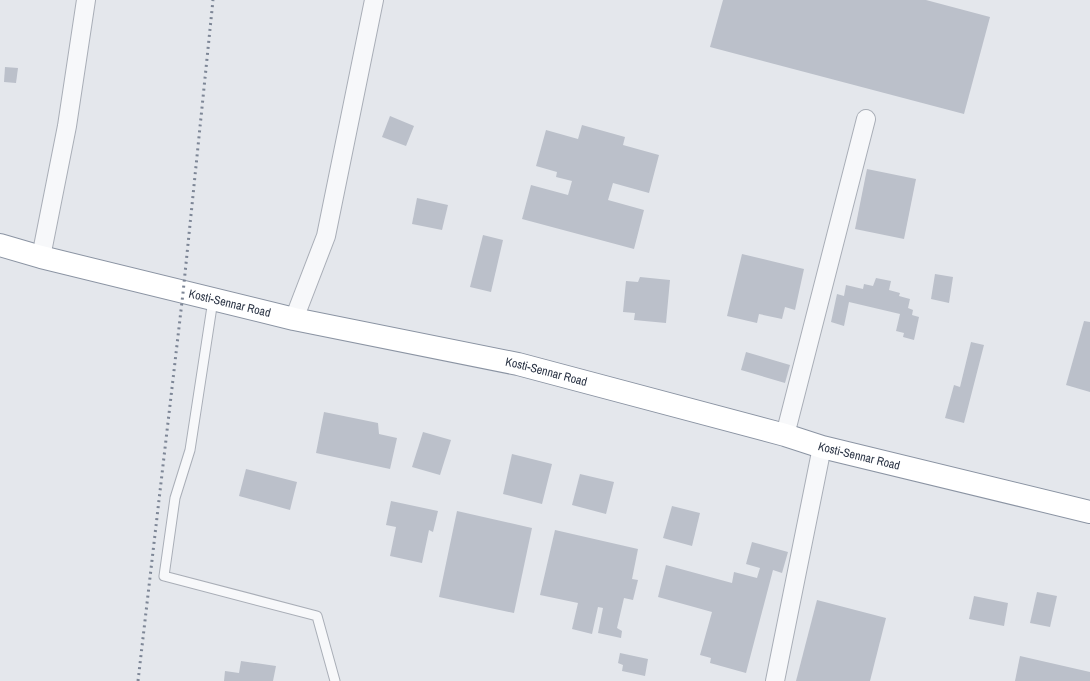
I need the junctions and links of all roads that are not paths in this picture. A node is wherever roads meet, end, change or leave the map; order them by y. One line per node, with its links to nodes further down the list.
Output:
1 (86, 0): 5 (street)
2 (374, 0): 7 (street)
3 (866, 119): 8 (street)
4 (0, 245): 5 (highway, Kosti-Sennar Road)
5 (41, 257): 6 (highway, Kosti-Sennar Road)
6 (213, 300): 7 (highway, Kosti-Sennar Road); 11 (lane)
7 (294, 319): 8 (highway, Kosti-Sennar Road)
8 (785, 435): 9 (highway, Kosti-Sennar Road)
9 (822, 447): 10 (highway, Kosti-Sennar Road); 12 (street)
10 (1090, 512)
11 (335, 681)
12 (775, 681)

